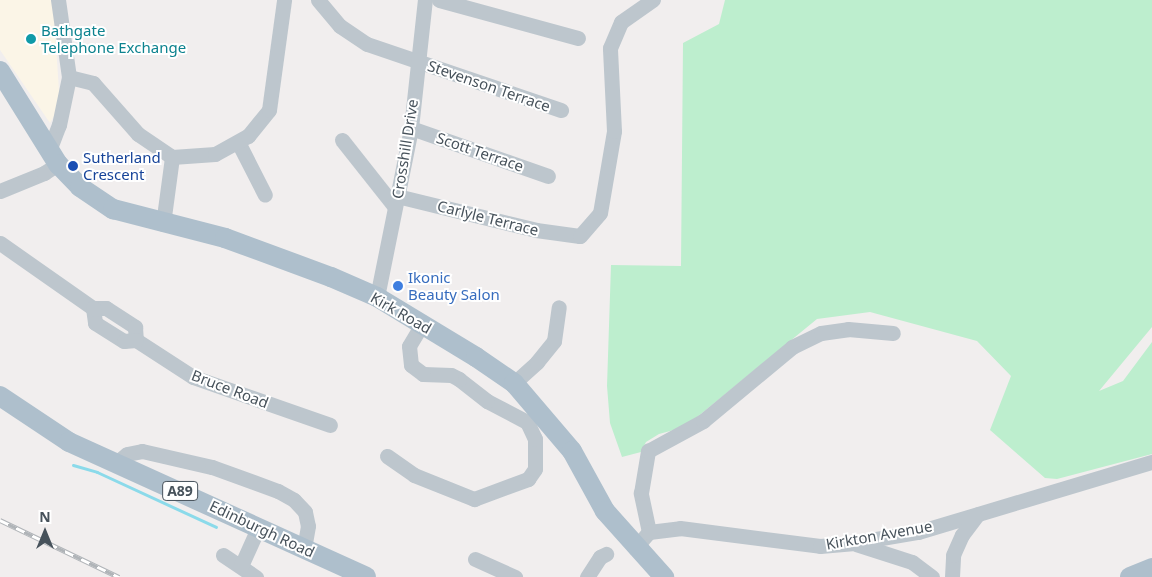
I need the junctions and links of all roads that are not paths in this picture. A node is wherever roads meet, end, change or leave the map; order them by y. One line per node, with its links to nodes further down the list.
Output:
1 (58, 0): 10 (street)
2 (284, 0): 14 (street)
3 (318, 0): 8 (street, Stevenson Terrace)
4 (425, 0): 8 (street, Crosshill Drive)
5 (439, 0): 7 (street)
6 (653, 0): 20 (street, Carlyle Terrace)
7 (578, 38)
8 (417, 62): 11 (street, Stevenson Terrace); 12 (street, Crosshill Drive)
9 (0, 71): 15 (main road, Kirk Road)
10 (69, 77): 15 (street); 16 (street)
11 (561, 110)
12 (411, 128): 17 (street, Scott Terrace); 20 (street, Crosshill Drive)
13 (342, 140): 20 (street)
14 (238, 142): 16 (street); 19 (street)
15 (54, 156): 18 (street); 21 (main road, Kirk Road)
16 (172, 157): 21 (street)
17 (548, 176)
18 (0, 191)
19 (265, 195)
20 (396, 202): 23 (street, Crosshill Drive)
21 (163, 224): 23 (main road, Kirk Road)
22 (0, 243): 29 (street, Bruce Road)
23 (377, 297): 25 (main road, Kirk Road)
24 (559, 307): 27 (street)
25 (422, 324): 27 (main road, Kirk Road); 30 (street)
26 (893, 334): 35 (street)
27 (514, 383): 38 (main road, Kirk Road)
28 (0, 396): 32 (main road, Edinburgh Road / A89)
29 (330, 424)
30 (387, 456)
31 (1152, 462): 33 (street, Kirkton Avenue)
32 (116, 463): 34 (main road, Edinburgh Road / A89); 37 (street)
33 (978, 514): 36 (street, Kirkton Avenue); 50 (street)
34 (259, 526): 37 (main road, Edinburgh Road / A89); 42 (street)
35 (649, 532): 36 (street, Kirkton Avenue); 38 (street)
36 (852, 543): 49 (street)
37 (304, 548): 44 (main road, Edinburgh Road / A89)
38 (635, 548): 48 (main road, Kirk Road)
39 (606, 554): 47 (street)
40 (223, 555): 42 (street)
41 (475, 559): 46 (street)
42 (241, 566): 45 (street)
43 (1152, 568): 51 (main road)
44 (354, 574)
45 (256, 577)
46 (516, 577)
47 (587, 577)
48 (664, 577)
49 (932, 577)
50 (952, 577)
51 (1130, 577)

